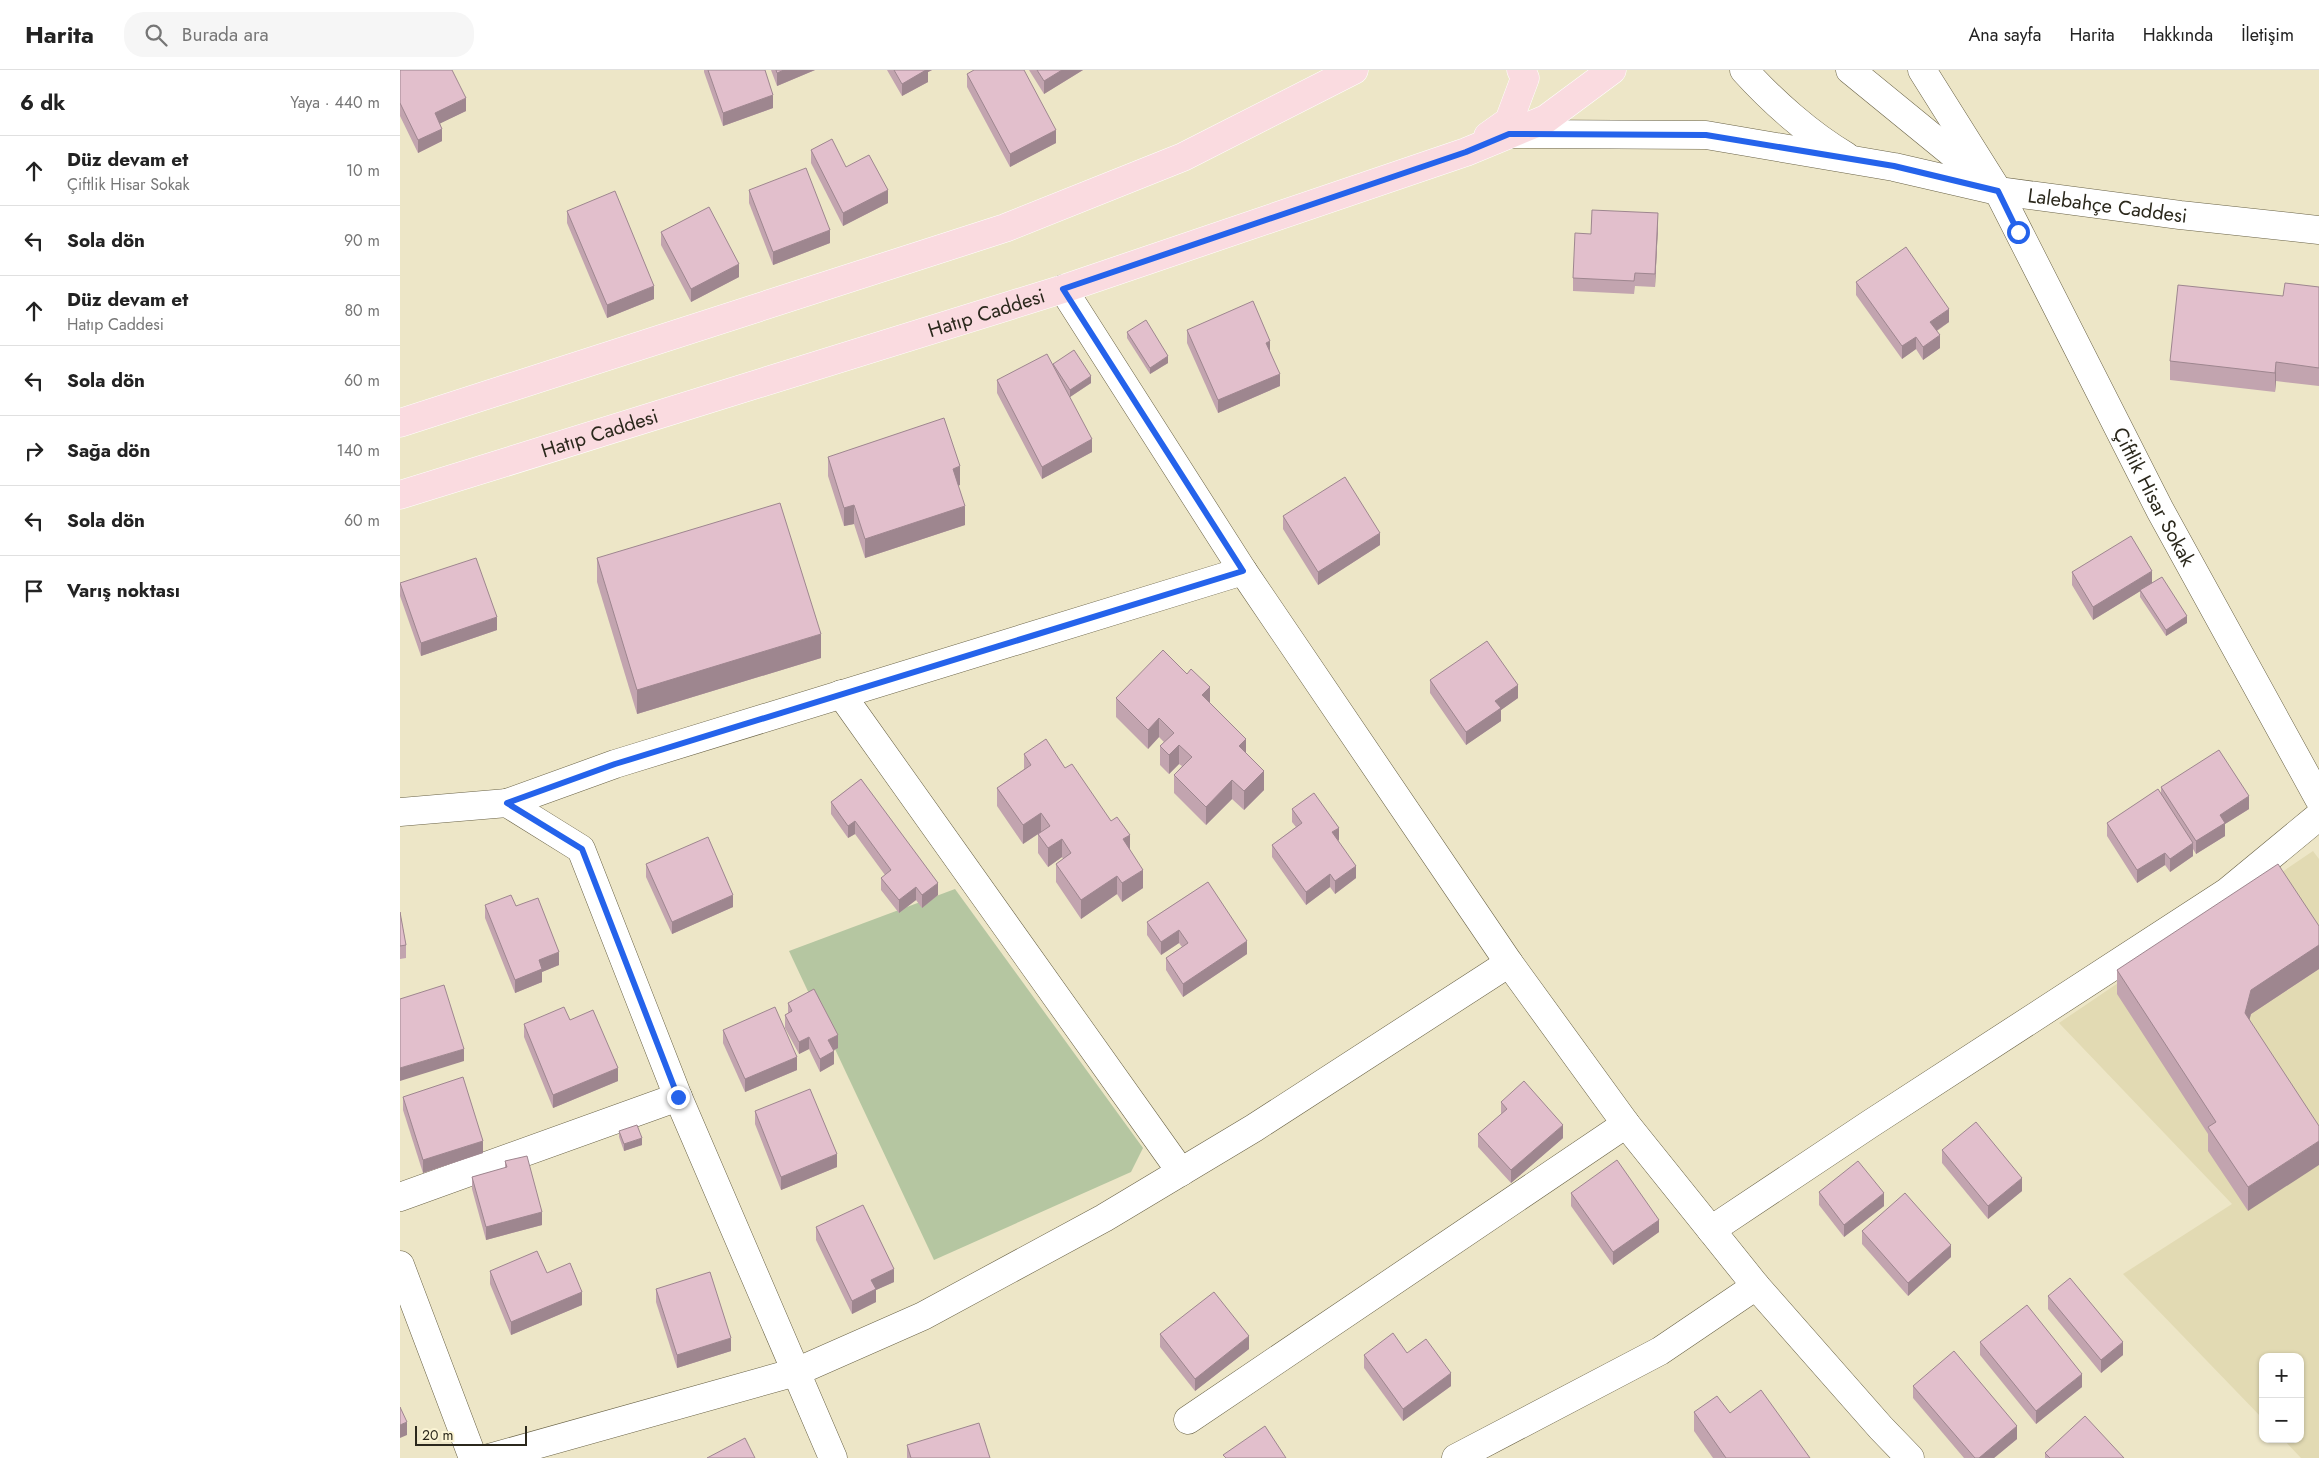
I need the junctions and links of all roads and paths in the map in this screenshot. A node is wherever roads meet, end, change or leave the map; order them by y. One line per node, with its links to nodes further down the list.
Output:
1 (1354, 70): 13 (main road)
2 (1521, 70): 8 (main road)
3 (1612, 70): 7 (main road, Hatıp Caddesi)
4 (1744, 70): 9 (street)
5 (1850, 70): 10 (street)
6 (1922, 70): 10 (street, Çiftlik Hisar Sokak)
7 (1509, 134): 8 (main road, Hatıp Caddesi); 9 (street, Lalebahçe Caddesi)
8 (1466, 152): 12 (main road, Hatıp Caddesi)
9 (1854, 160): 10 (street, Lalebahçe Caddesi)
10 (1998, 191): 11 (street, Lalebahçe Caddesi); 17 (street, Çiftlik Hisar Sokak)
11 (2319, 230)
12 (1063, 289): 14 (main road, Hatıp Caddesi); 15 (street)
13 (400, 423)
14 (400, 495)
15 (1243, 571): 16 (street); 21 (street)
16 (841, 694): 18 (street); 24 (street)
17 (2319, 799)
18 (507, 803): 19 (street); 22 (street)
19 (400, 812)
20 (2319, 816): 26 (street)
21 (1509, 963): 23 (street); 24 (street)
22 (678, 1097): 25 (street); 29 (street)
23 (1626, 1124): 26 (street); 30 (street)
24 (1181, 1172): 29 (street)
25 (400, 1197)
26 (1711, 1230): 28 (street)
27 (400, 1266): 31 (street)
28 (1756, 1286): 34 (street); 35 (street)
29 (796, 1372): 32 (street); 33 (street)
30 (1188, 1420)
31 (474, 1458)
32 (489, 1458)
33 (833, 1458)
34 (1456, 1458)
35 (1910, 1458)

